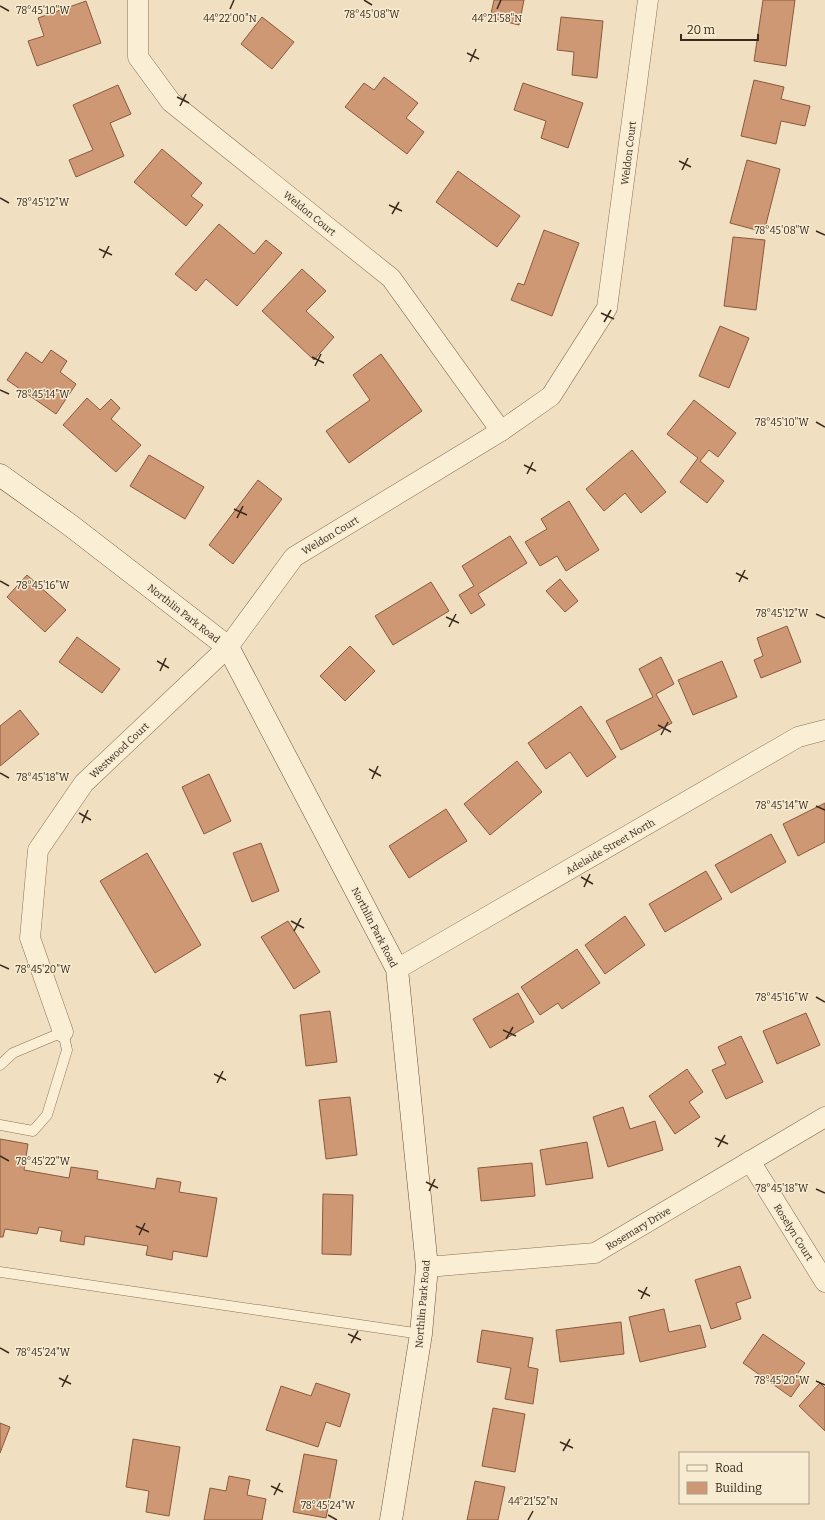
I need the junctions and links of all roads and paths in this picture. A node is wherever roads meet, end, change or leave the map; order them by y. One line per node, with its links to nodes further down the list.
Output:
1 (138, 0): 3 (street, Weldon Court)
2 (648, 0): 3 (street, Weldon Court)
3 (501, 431): 5 (street, Weldon Court)
4 (0, 475): 5 (street, Northlin Park Road)
5 (228, 647): 7 (street, Northlin Park Road); 8 (street, Westwood Court)
6 (825, 730): 7 (street, Adelaide Street North)
7 (397, 969): 13 (street, Northlin Park Road)
8 (63, 1032): 9 (lane); 11 (lane)
9 (0, 1065)
10 (825, 1117): 12 (street, Rosemary Drive)
11 (0, 1125)
12 (750, 1161): 13 (street, Rosemary Drive); 15 (street, Roselyn Court)
13 (427, 1267): 16 (street, Northlin Park Road)
14 (0, 1272): 16 (lane)
15 (825, 1282)
16 (421, 1334): 17 (street, Northlin Park Road)
17 (391, 1520)

